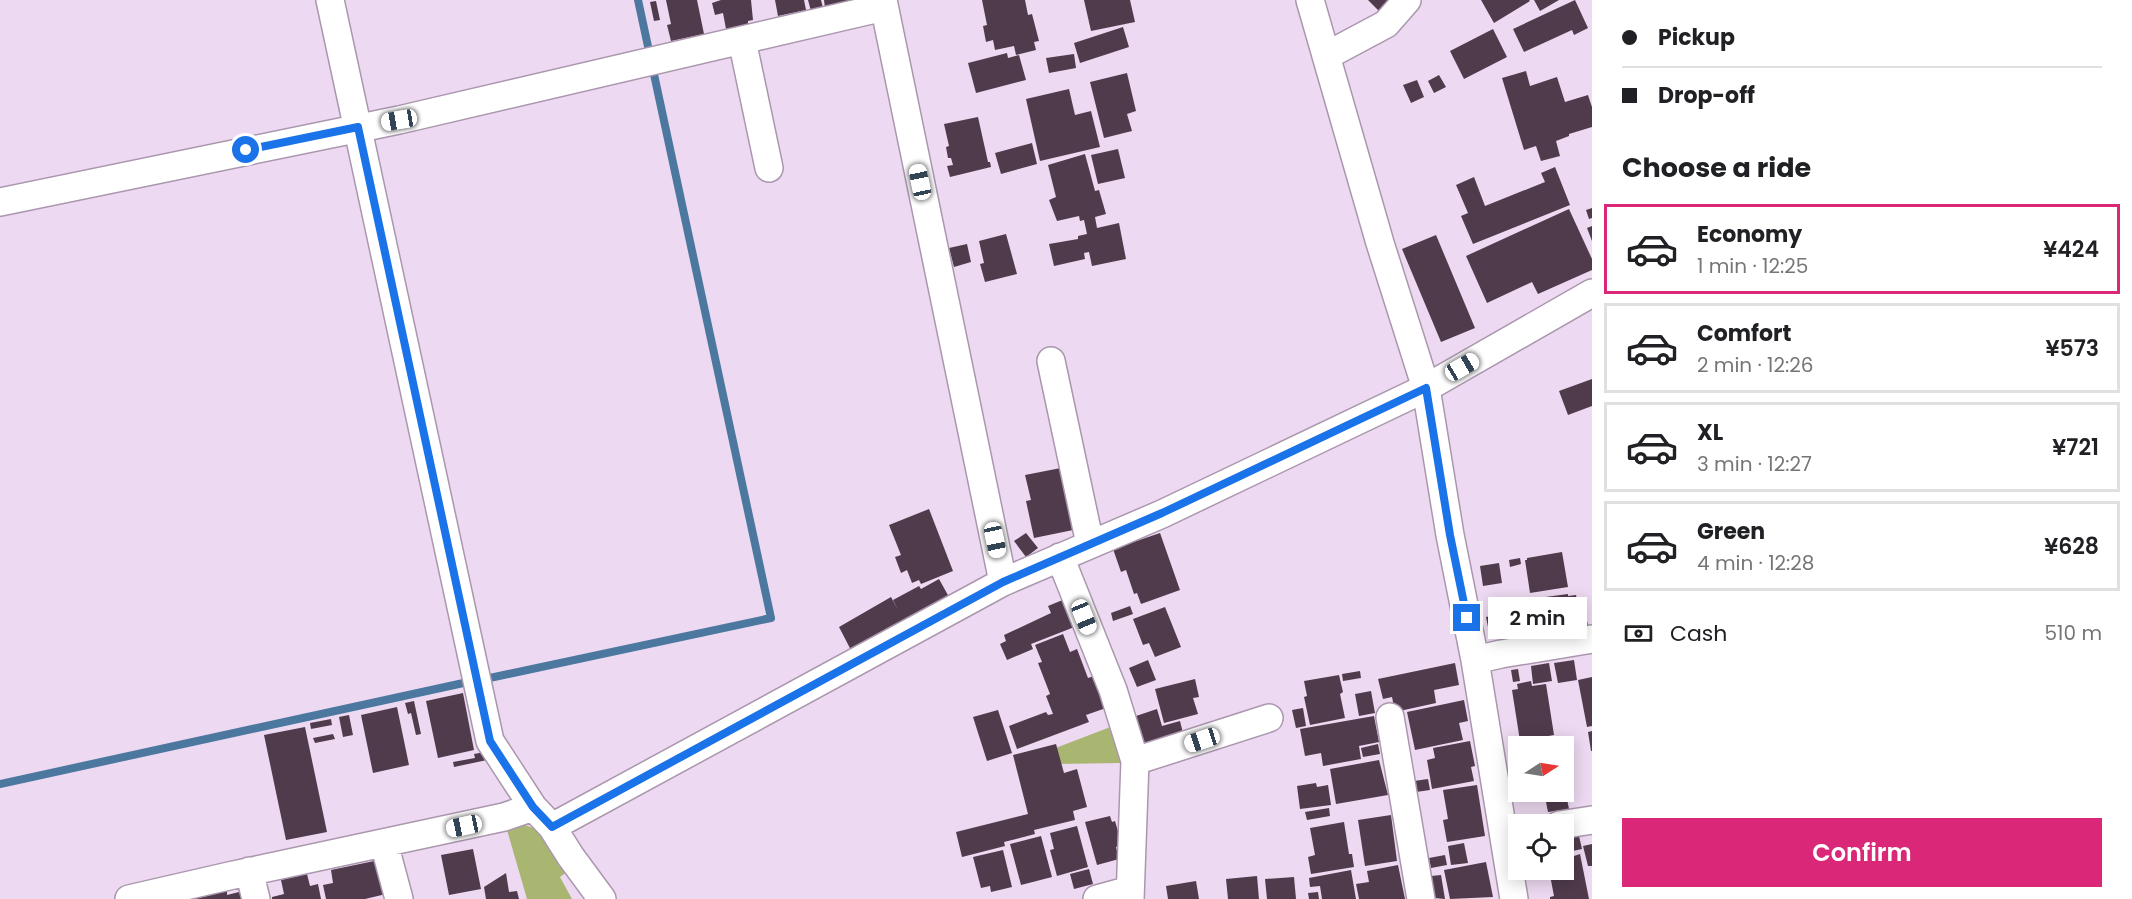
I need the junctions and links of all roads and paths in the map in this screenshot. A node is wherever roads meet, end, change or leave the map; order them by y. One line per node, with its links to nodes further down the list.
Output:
1 (330, 0): 7 (street)
2 (1310, 0): 6 (street)
3 (1407, 0): 6 (street)
4 (884, 3): 5 (street); 15 (street)
5 (742, 40): 7 (street); 8 (street)
6 (1326, 56): 12 (street)
7 (358, 127): 9 (street); 21 (street)
8 (769, 168)
9 (0, 202)
10 (1592, 292): 12 (street)
11 (1051, 361): 13 (street)
12 (1426, 388): 13 (street); 17 (street)
13 (1090, 544): 14 (street)
14 (1060, 557): 15 (street); 20 (street)
15 (1003, 582): 25 (street)
16 (1592, 639): 17 (street)
17 (1475, 660): 23 (street)
18 (1390, 717): 36 (street)
19 (1269, 718): 20 (street)
20 (1135, 761): 29 (street)
21 (533, 807): 25 (street); 26 (street)
22 (1592, 820): 24 (street)
23 (1508, 823)
24 (1574, 823)
25 (552, 827): 34 (street)
26 (384, 843): 27 (street); 33 (street)
27 (249, 871): 30 (street); 32 (street)
28 (1513, 880): 37 (street)
29 (1130, 894): 35 (street)
30 (159, 896): 31 (street)
31 (129, 899)
32 (256, 899)
33 (399, 899)
34 (602, 899)
35 (1097, 899)
36 (1421, 899)
37 (1514, 899)

